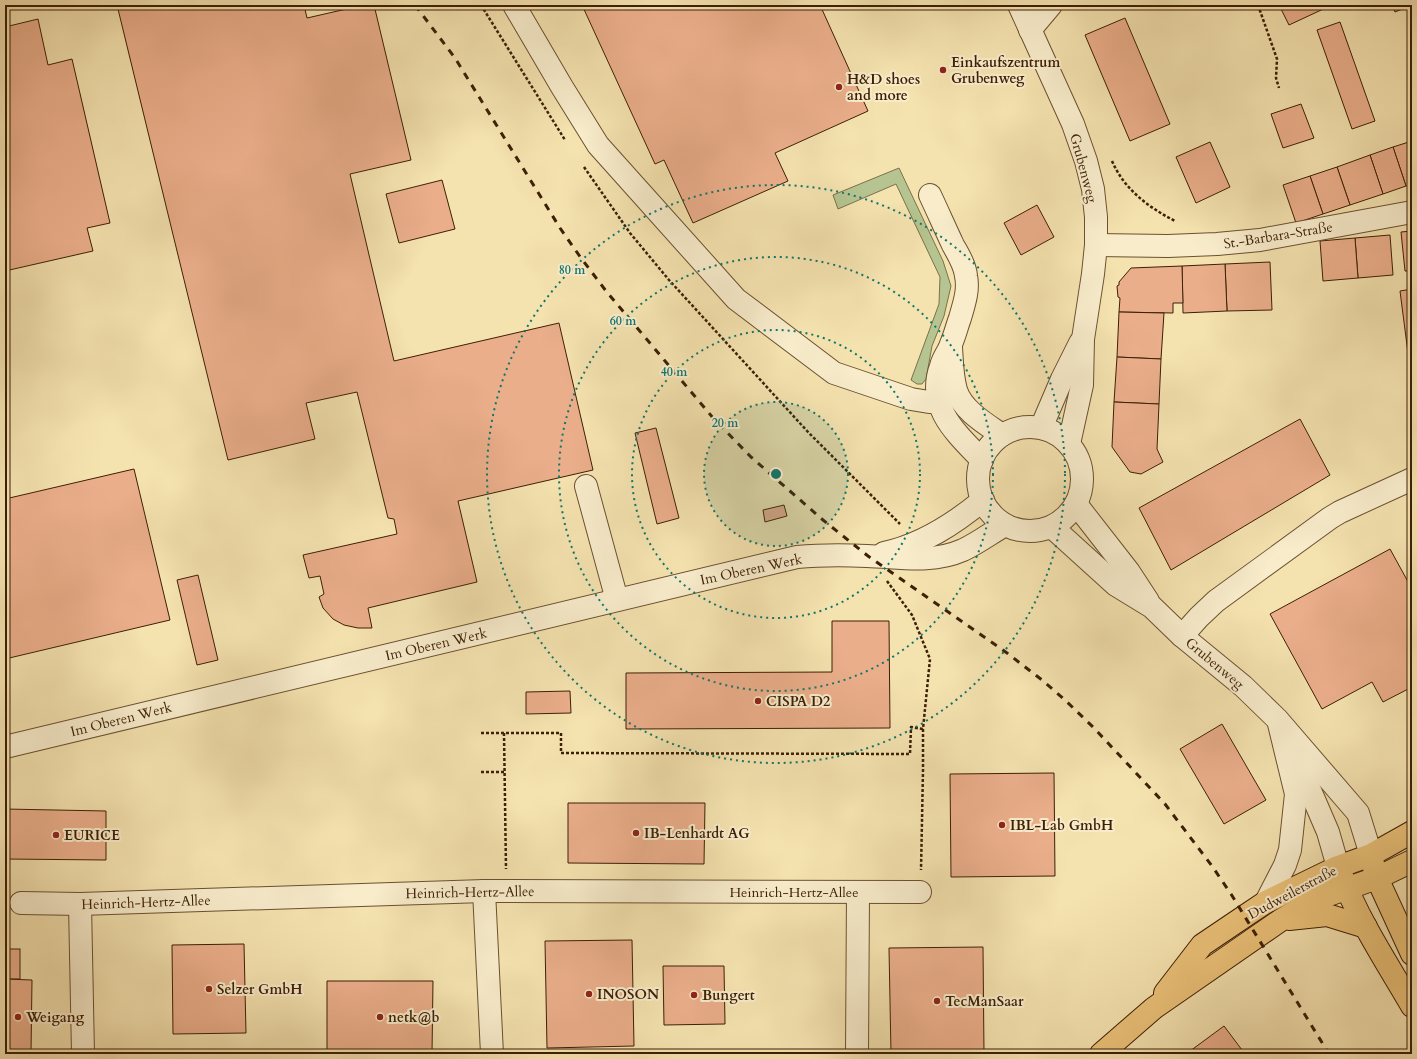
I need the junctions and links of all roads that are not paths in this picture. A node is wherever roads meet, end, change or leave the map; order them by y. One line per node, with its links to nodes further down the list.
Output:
1 (514, 5): 10 (street)
2 (1019, 5): 4 (street, Grubenweg)
3 (1051, 5): 4 (street)
4 (1030, 30): 7 (street, Grubenweg)
5 (930, 195): 9 (street)
6 (1412, 212): 7 (street, St.-Barbara-Straße)
7 (1096, 245): 8 (street, Grubenweg)
8 (1083, 339): 11 (street, Grubenweg); 13 (street, Grubenweg)
9 (951, 345): 10 (street); 12 (street)
10 (939, 402): 14 (street)
11 (1041, 428): 12 (street); 13 (street)
12 (1002, 435): 14 (street)
13 (1069, 444): 18 (street)
14 (982, 460): 17 (street)
15 (1412, 480): 24 (street)
16 (586, 486): 22 (street)
17 (983, 500): 19 (street); 21 (street, Im Oberen Werk)
18 (1076, 504): 20 (street); 23 (street, Grubenweg)
19 (1005, 524): 20 (street); 21 (street, Im Oberen Werk)
20 (1052, 527): 23 (street, Grubenweg)
21 (868, 556): 22 (street, Im Oberen Werk)
22 (617, 600): 26 (street, Im Oberen Werk)
23 (1152, 607): 24 (street, Grubenweg)
24 (1182, 636): 25 (street, Grubenweg)
25 (1278, 719): 28 (street, Grubenweg); 30 (street, Grubenweg); 36 (street)
26 (5, 747)
27 (1412, 832): 28 (main road, Dudweilerstraße)
28 (1371, 855): 30 (main road, Dudweilerstraße); 31 (main road)
29 (1412, 861): 31 (main road, Dudweilerstraße)
30 (1338, 868): 32 (main road); 36 (main road, Dudweilerstraße)
31 (1377, 878): 32 (main road, Dudweilerstraße); 41 (main road)
32 (1346, 888): 39 (main road, Dudweilerstraße); 40 (main road)
33 (484, 891): 34 (street, Heinrich-Hertz-Allee); 38 (street, Heinrich-Hertz-Allee); 45 (street)
34 (858, 892): 35 (street, Heinrich-Hertz-Allee); 46 (street)
35 (920, 892)
36 (1266, 902): 43 (main road, Dudweilerstraße)
37 (21, 903): 38 (street, Heinrich-Hertz-Allee)
38 (80, 904): 44 (street)
39 (1281, 920): 40 (main road); 43 (main road, Dudweilerstraße)
40 (1366, 927): 42 (main road)
41 (1412, 954)
42 (1412, 1006)
43 (1154, 1008): 47 (main road, Dudweilerstraße)
44 (83, 1054)
45 (492, 1054)
46 (857, 1054)
47 (1101, 1054)

